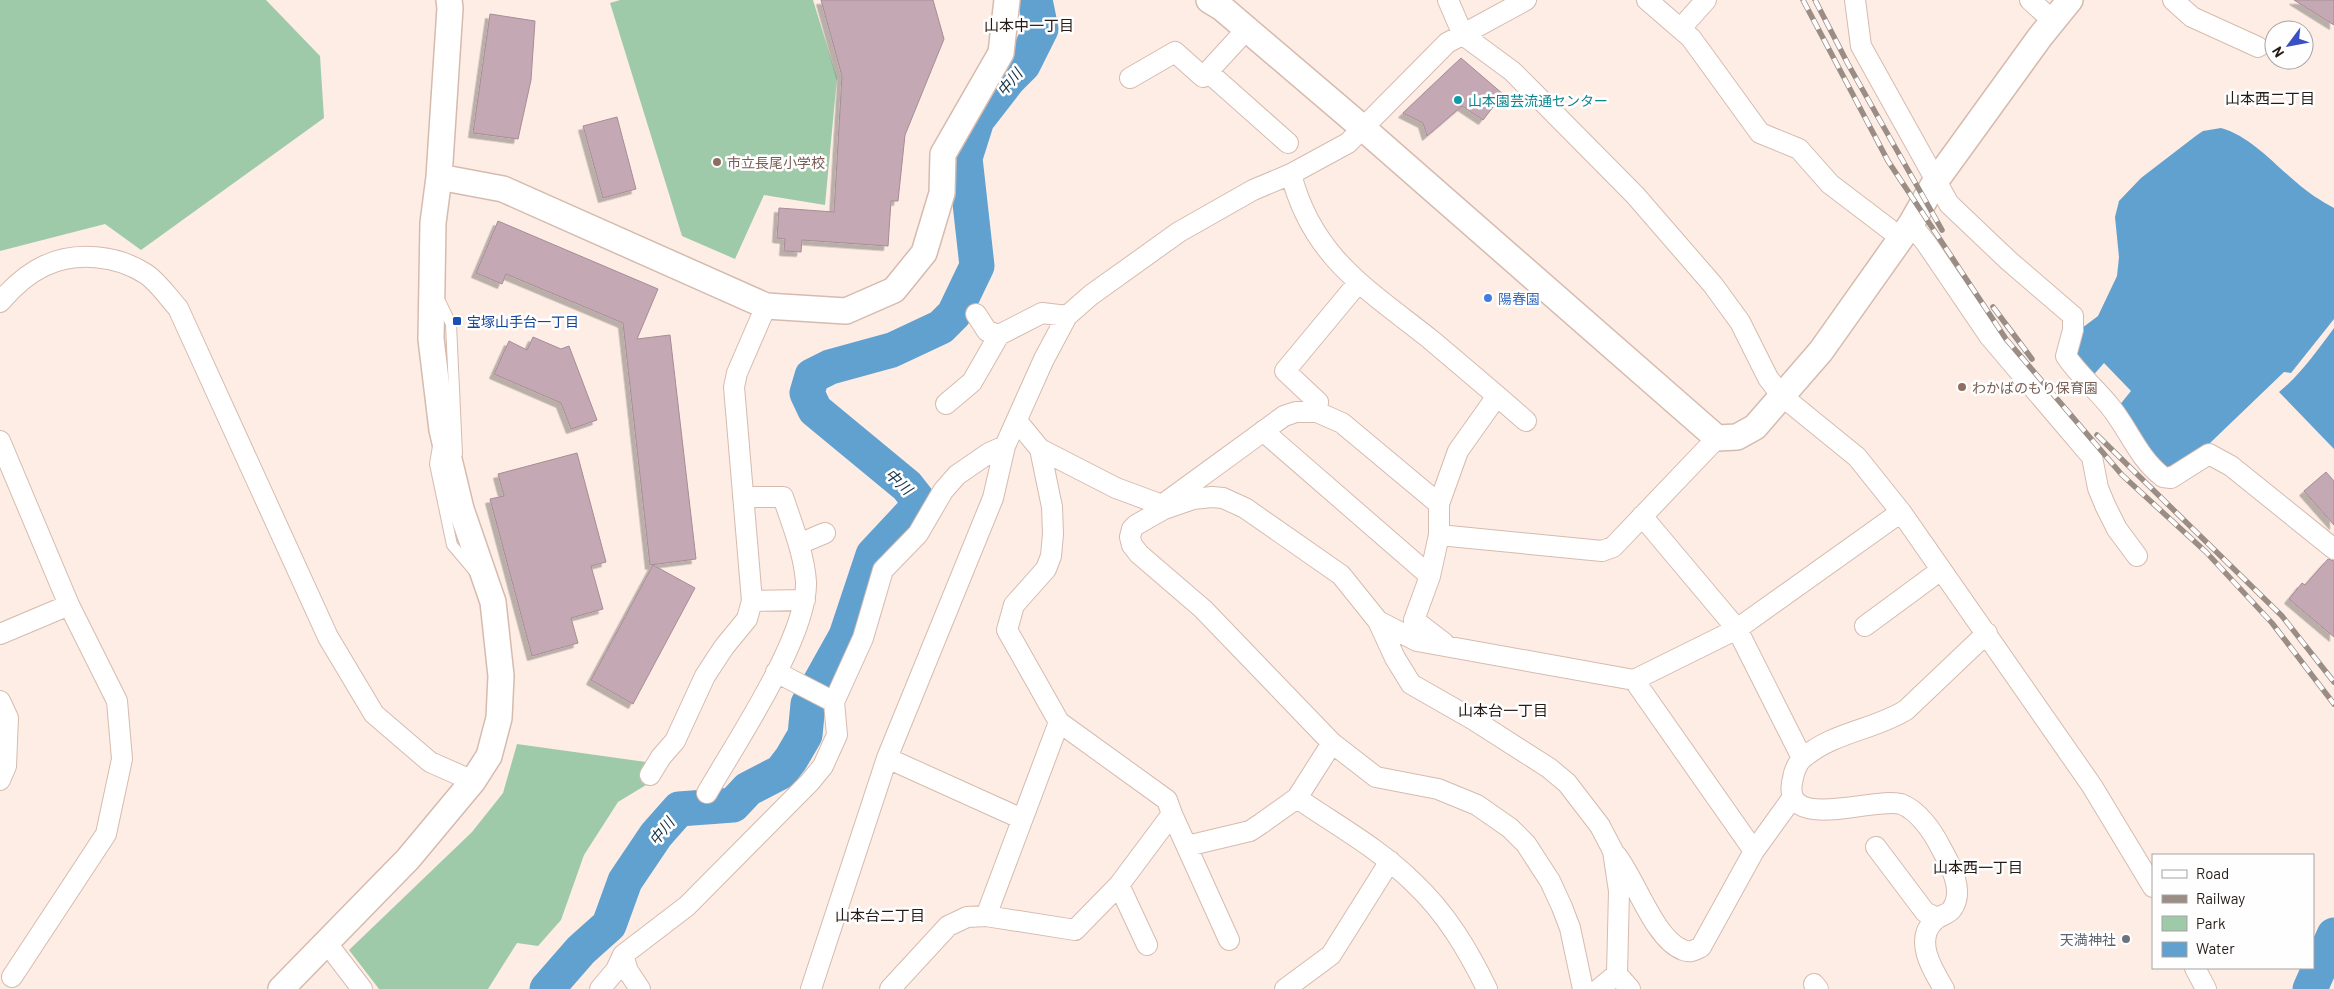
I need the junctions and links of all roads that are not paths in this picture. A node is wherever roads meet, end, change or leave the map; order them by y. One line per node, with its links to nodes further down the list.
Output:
1 (449, 0): 22 (street)
2 (1007, 0): 28 (street)
3 (1448, 0): 15 (street)
4 (1526, 0): 15 (street)
5 (1647, 0): 13 (street)
6 (1706, 0): 13 (street)
7 (1855, 0): 23 (street)
8 (2030, 0): 12 (street)
9 (2070, 0): 12 (street)
10 (2173, 0): 16 (street)
11 (1220, 3): 14 (street)
12 (2053, 21): 23 (street)
13 (1681, 28): 24 (street)
14 (1247, 29): 17 (street); 19 (street)
15 (1463, 34): 19 (street); 33 (street)
16 (2258, 47)
17 (1208, 72): 18 (street); 20 (street)
18 (1130, 78)
19 (1364, 129): 21 (street); 40 (street)
20 (1288, 142)
21 (1291, 174): 26 (street); 30 (street)
22 (439, 177): 25 (street); 28 (street)
23 (1934, 182): 24 (street); 53 (street)
24 (1906, 231): 33 (street); 54 (street)
25 (432, 282): 38 (street); 44 (lane)
26 (1358, 283): 32 (street); 35 (street)
27 (0, 302): 77 (street)
28 (766, 306): 45 (street)
29 (976, 314): 31 (street)
30 (1067, 316): 31 (street); 36 (street)
31 (999, 335): 34 (street)
32 (1497, 396): 37 (street); 46 (street)
33 (1782, 396): 40 (street); 48 (street)
34 (946, 404)
35 (1317, 412): 39 (street); 46 (street)
36 (1017, 420): 42 (street); 43 (street)
37 (1526, 421)
38 (442, 430): 44 (street); 57 (lane)
39 (1263, 431): 47 (street); 56 (street)
40 (1718, 438): 49 (street)
41 (0, 441): 60 (street)
42 (1005, 446): 70 (street); 73 (street)
43 (1040, 449): 47 (street); 71 (street)
44 (455, 485): 57 (street)
45 (743, 497): 52 (street); 59 (street)
46 (1439, 504): 51 (street)
47 (1163, 507): 61 (street); 72 (street)
48 (1901, 512): 55 (street); 63 (street)
49 (1642, 516): 51 (street); 63 (street)
50 (825, 533): 52 (street)
51 (1439, 535): 56 (street)
52 (799, 544): 58 (street)
53 (2334, 549)
54 (2138, 556)
55 (1941, 570): 62 (street); 64 (street)
56 (1430, 576): 66 (street)
57 (488, 587): 77 (street)
58 (805, 600): 59 (street); 67 (street)
59 (752, 601): 75 (street)
60 (69, 605): 65 (street); 97 (street)
61 (1378, 621): 66 (street); 86 (street)
62 (1865, 626)
63 (1737, 629): 68 (street); 74 (street)
64 (1987, 633): 74 (street); 89 (street)
65 (0, 634)
66 (1448, 645): 68 (street)
67 (776, 672): 70 (street); 78 (street)
68 (1634, 680): 85 (street)
69 (0, 701): 76 (street)
70 (834, 702): 95 (street)
71 (1059, 722): 81 (street); 82 (street)
72 (1332, 743): 80 (street); 107 (street)
73 (887, 758): 82 (street); 103 (street)
74 (1802, 758): 79 (street)
75 (650, 775)
76 (0, 780)
77 (473, 781): 93 (street)
78 (707, 793)
79 (1793, 797): 85 (street); 91 (street)
80 (1297, 798): 83 (street); 87 (street)
81 (1172, 814): 83 (street); 88 (street)
82 (1022, 819): 90 (street)
83 (1187, 846): 92 (street)
84 (1876, 847): 91 (street)
85 (1754, 851): 86 (street)
86 (1613, 852): 98 (street)
87 (1390, 862): 105 (street); 106 (street)
88 (1119, 885): 90 (street); 94 (street)
89 (2152, 885)
90 (986, 916): 104 (street)
91 (1937, 918): 109 (street)
92 (1229, 940)
93 (326, 942): 99 (street); 100 (street)
94 (1147, 945)
95 (623, 955): 101 (street); 102 (street)
96 (2196, 969): 110 (street)
97 (8, 980)
98 (1623, 981): 108 (street)
99 (282, 989)
100 (362, 989)
101 (600, 989)
102 (640, 989)
103 (811, 989)
104 (890, 989)
105 (1285, 989)
106 (1487, 989)
107 (1583, 989)
108 (1599, 989)
109 (1944, 989)
110 (2206, 989)

